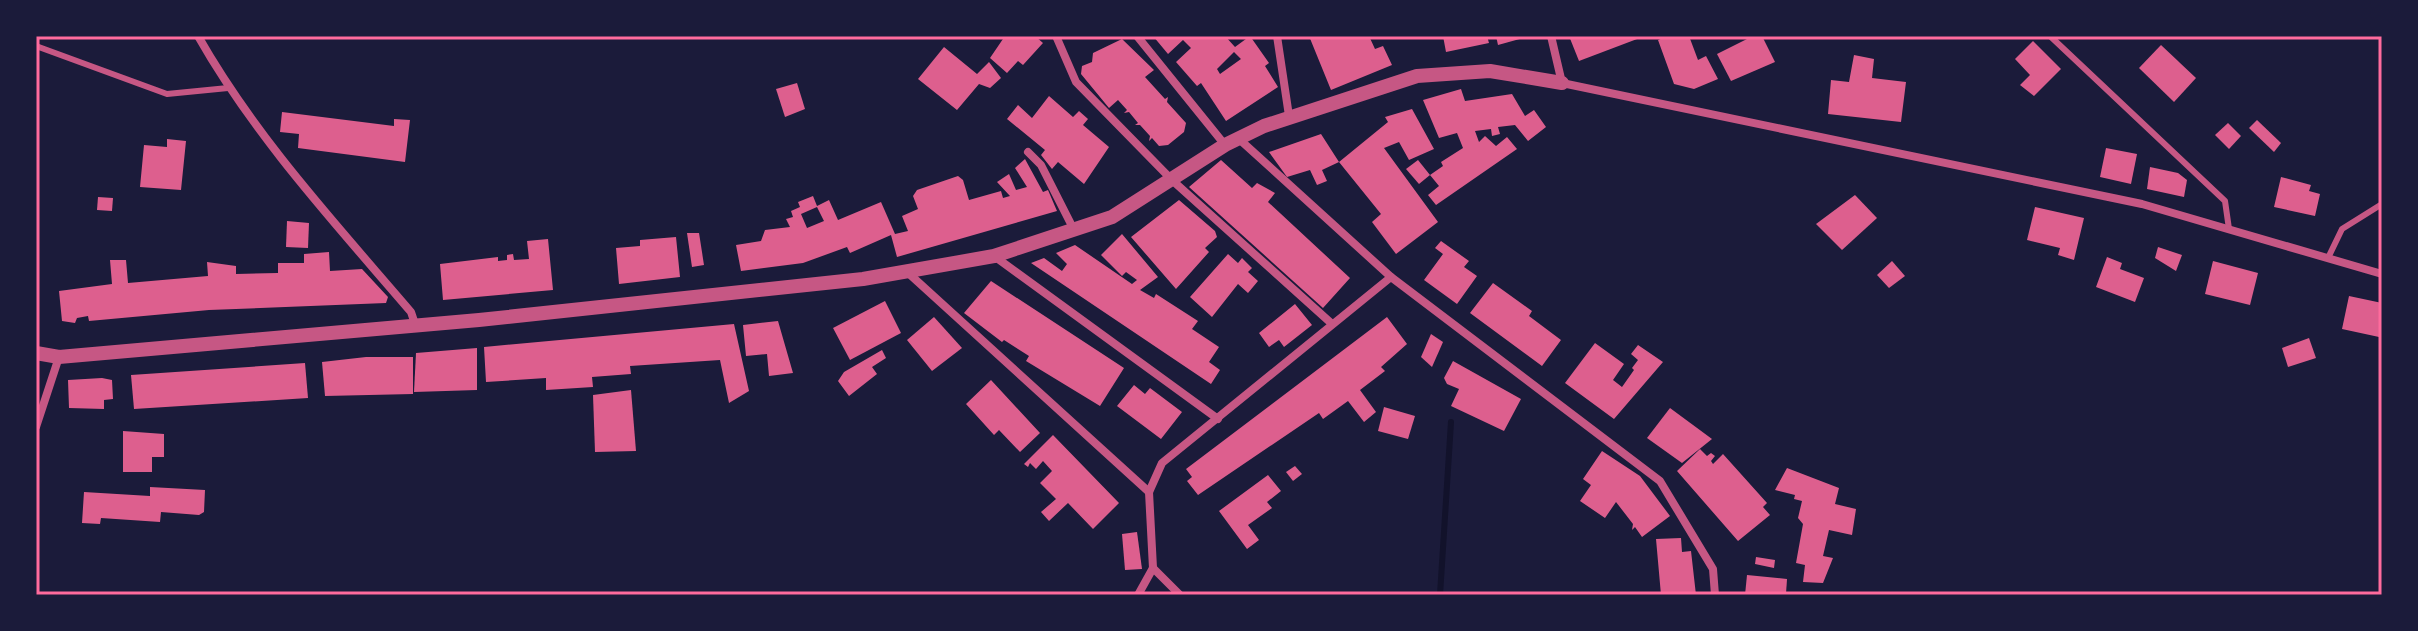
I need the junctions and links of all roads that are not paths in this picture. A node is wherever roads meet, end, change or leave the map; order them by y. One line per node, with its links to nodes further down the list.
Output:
1 (198, 36): 10 (street)
2 (1069, 36): 7 (street)
3 (1137, 36): 12 (street)
4 (1277, 36): 11 (street)
5 (1551, 36): 9 (street)
6 (2050, 36): 17 (lane)
7 (1059, 40): 14 (street)
8 (36, 46): 10 (lane)
9 (1562, 83): 11 (street); 17 (street)
10 (228, 88): 24 (street)
11 (1289, 116): 12 (street)
12 (1232, 142): 14 (street); 22 (street)
13 (1028, 152): 16 (street)
14 (1173, 181): 16 (street); 23 (street)
15 (2382, 204): 19 (lane)
16 (1073, 228): 18 (street)
17 (2229, 229): 19 (street)
18 (994, 256): 20 (street); 27 (street)
19 (2328, 258): 21 (street)
20 (905, 270): 24 (street); 29 (street)
21 (2382, 274)
22 (1391, 277): 23 (street); 33 (street)
23 (1331, 323): 27 (street)
24 (415, 324): 26 (street)
25 (36, 353): 26 (street)
26 (59, 357): 28 (street)
27 (1218, 419): 29 (street)
28 (36, 427)
29 (1149, 492): 30 (street)
30 (1153, 568): 31 (street); 32 (street)
31 (1138, 595)
32 (1180, 595)
33 (1715, 595)

